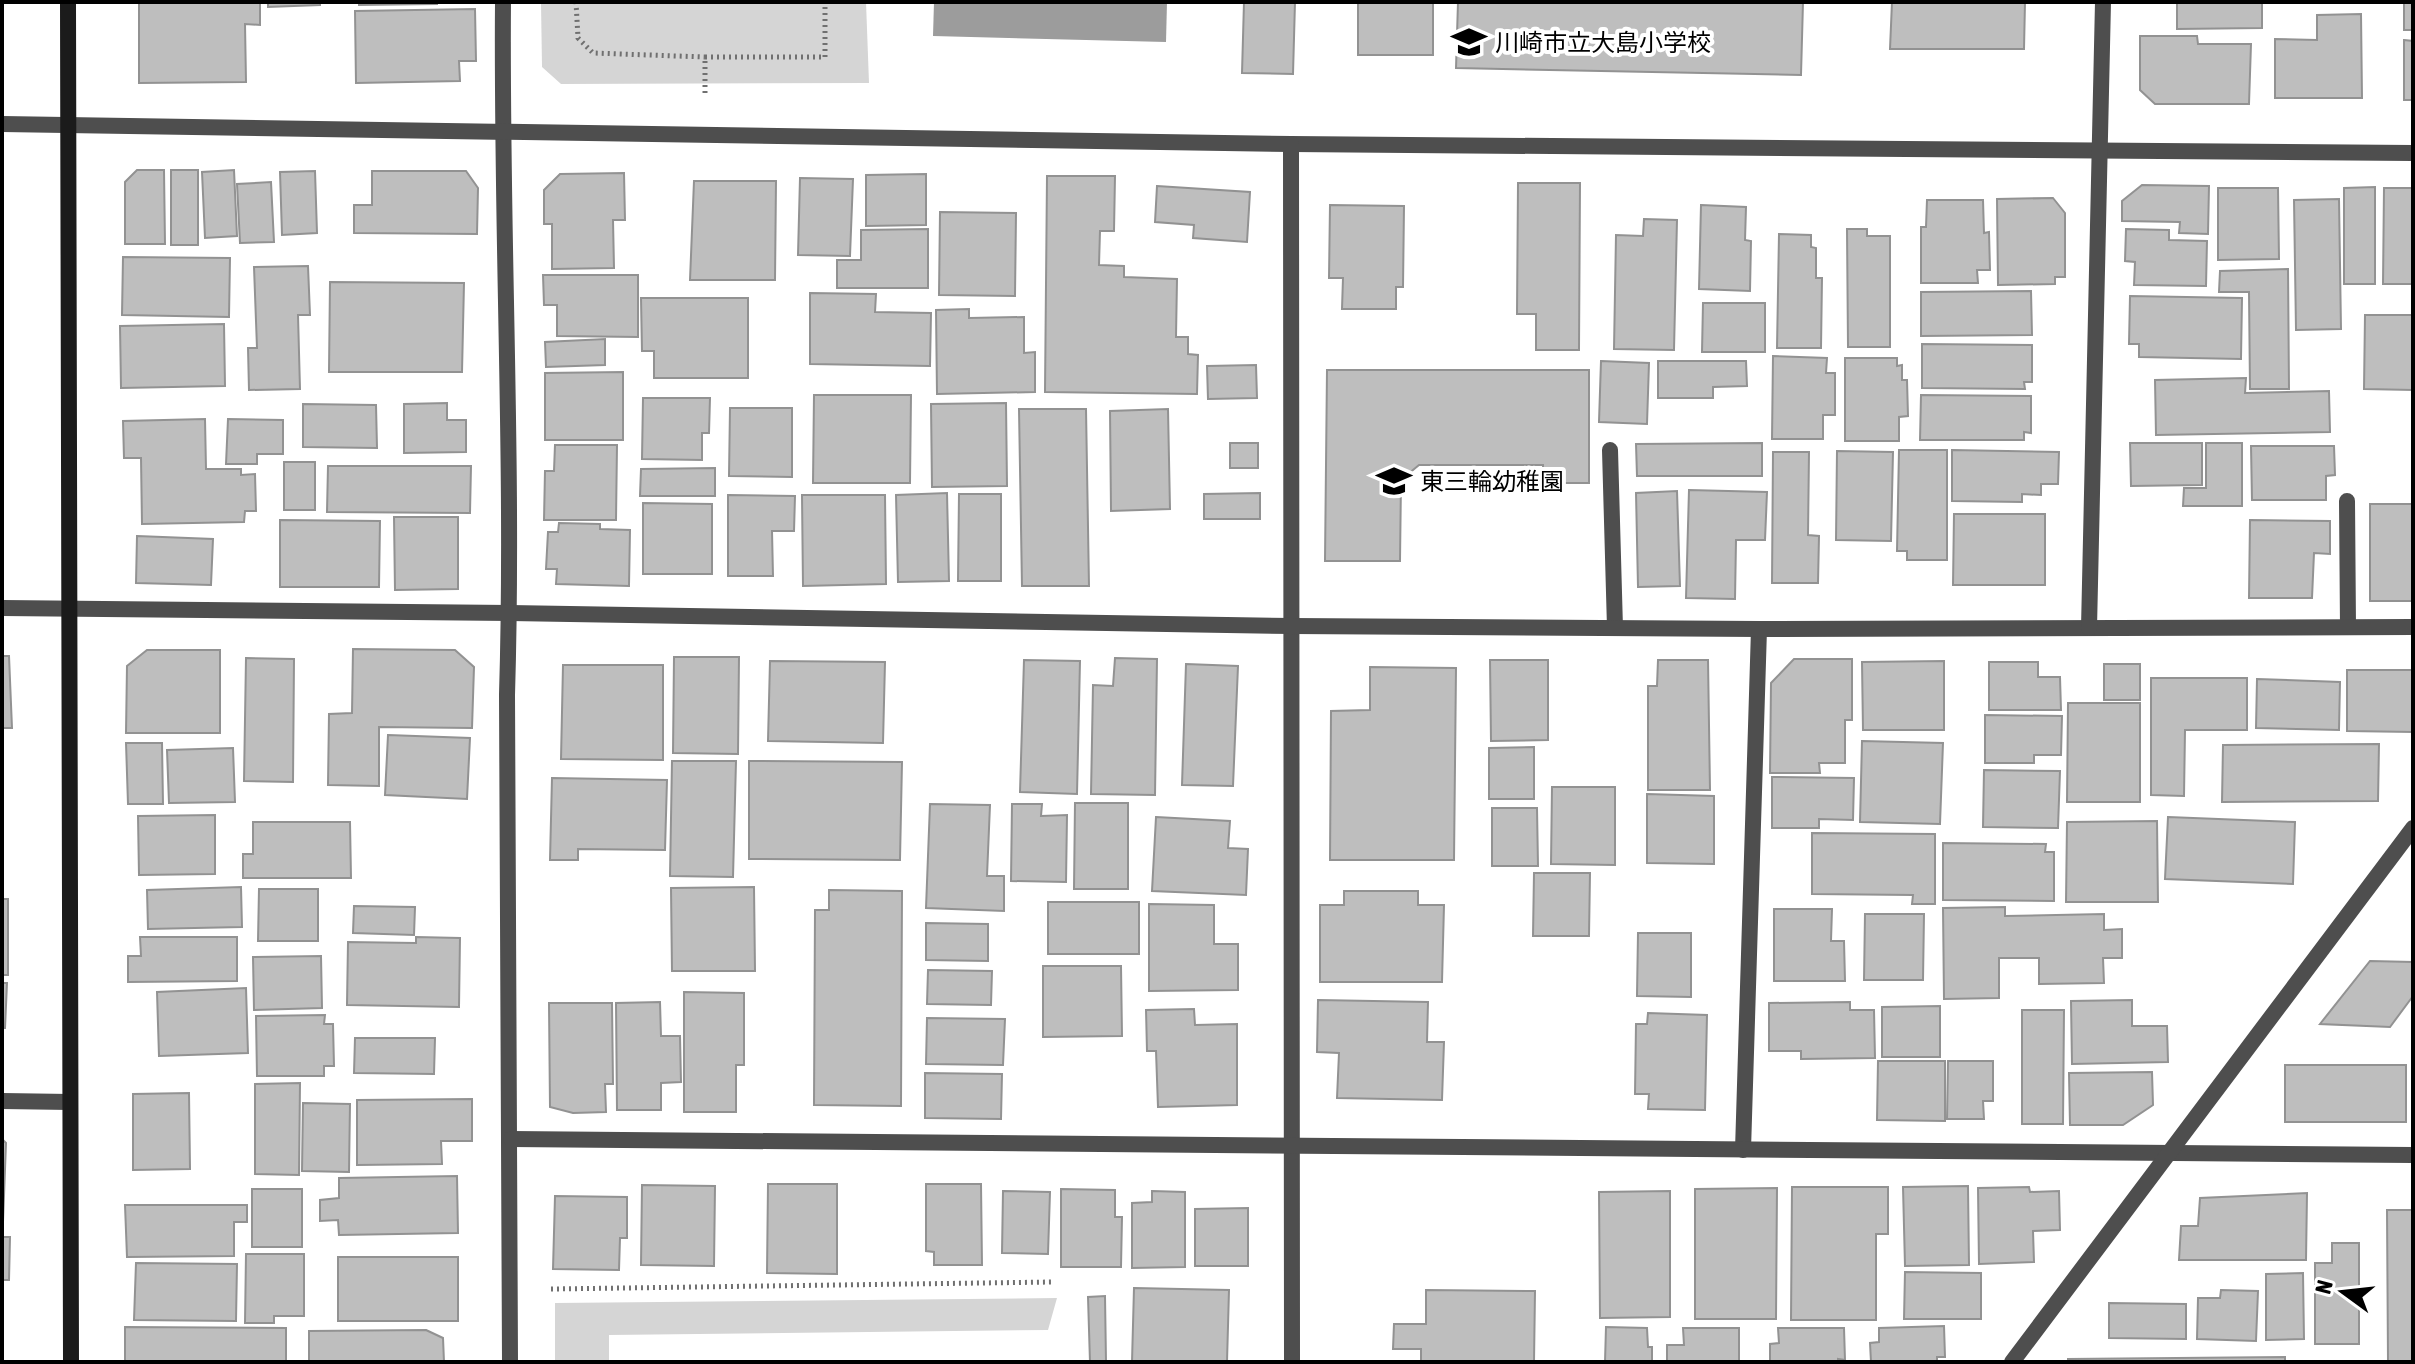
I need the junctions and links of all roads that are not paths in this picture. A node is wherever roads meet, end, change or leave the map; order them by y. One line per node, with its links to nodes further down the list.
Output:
1 (68, 2): 5 (street)
2 (503, 2): 6 (street)
3 (2103, 2): 8 (street)
4 (2, 124): 5 (street)
5 (68, 127): 6 (street); 13 (street)
6 (502, 131): 7 (street); 14 (street)
7 (1291, 144): 8 (street); 15 (street)
8 (2102, 150): 9 (street); 19 (street)
9 (2413, 153)
10 (1610, 450): 18 (street)
11 (2347, 501): 16 (street)
12 (2, 608): 13 (street)
13 (70, 608): 14 (street); 23 (street)
14 (510, 613): 15 (street); 24 (street)
15 (1292, 626): 18 (street); 25 (street)
16 (2348, 627): 17 (street); 19 (street)
17 (2413, 627)
18 (1615, 628): 20 (street)
19 (2089, 628): 20 (street)
20 (1759, 629): 26 (street)
21 (2413, 828): 27 (street)
22 (2, 1101): 23 (street)
23 (70, 1102): 29 (street)
24 (511, 1139): 25 (street); 30 (street)
25 (1292, 1146): 26 (street); 31 (street)
26 (1743, 1150): 27 (street)
27 (2171, 1154): 28 (street); 32 (street)
28 (2413, 1155)
29 (71, 1362)
30 (510, 1362)
31 (1292, 1362)
32 (2012, 1362)

